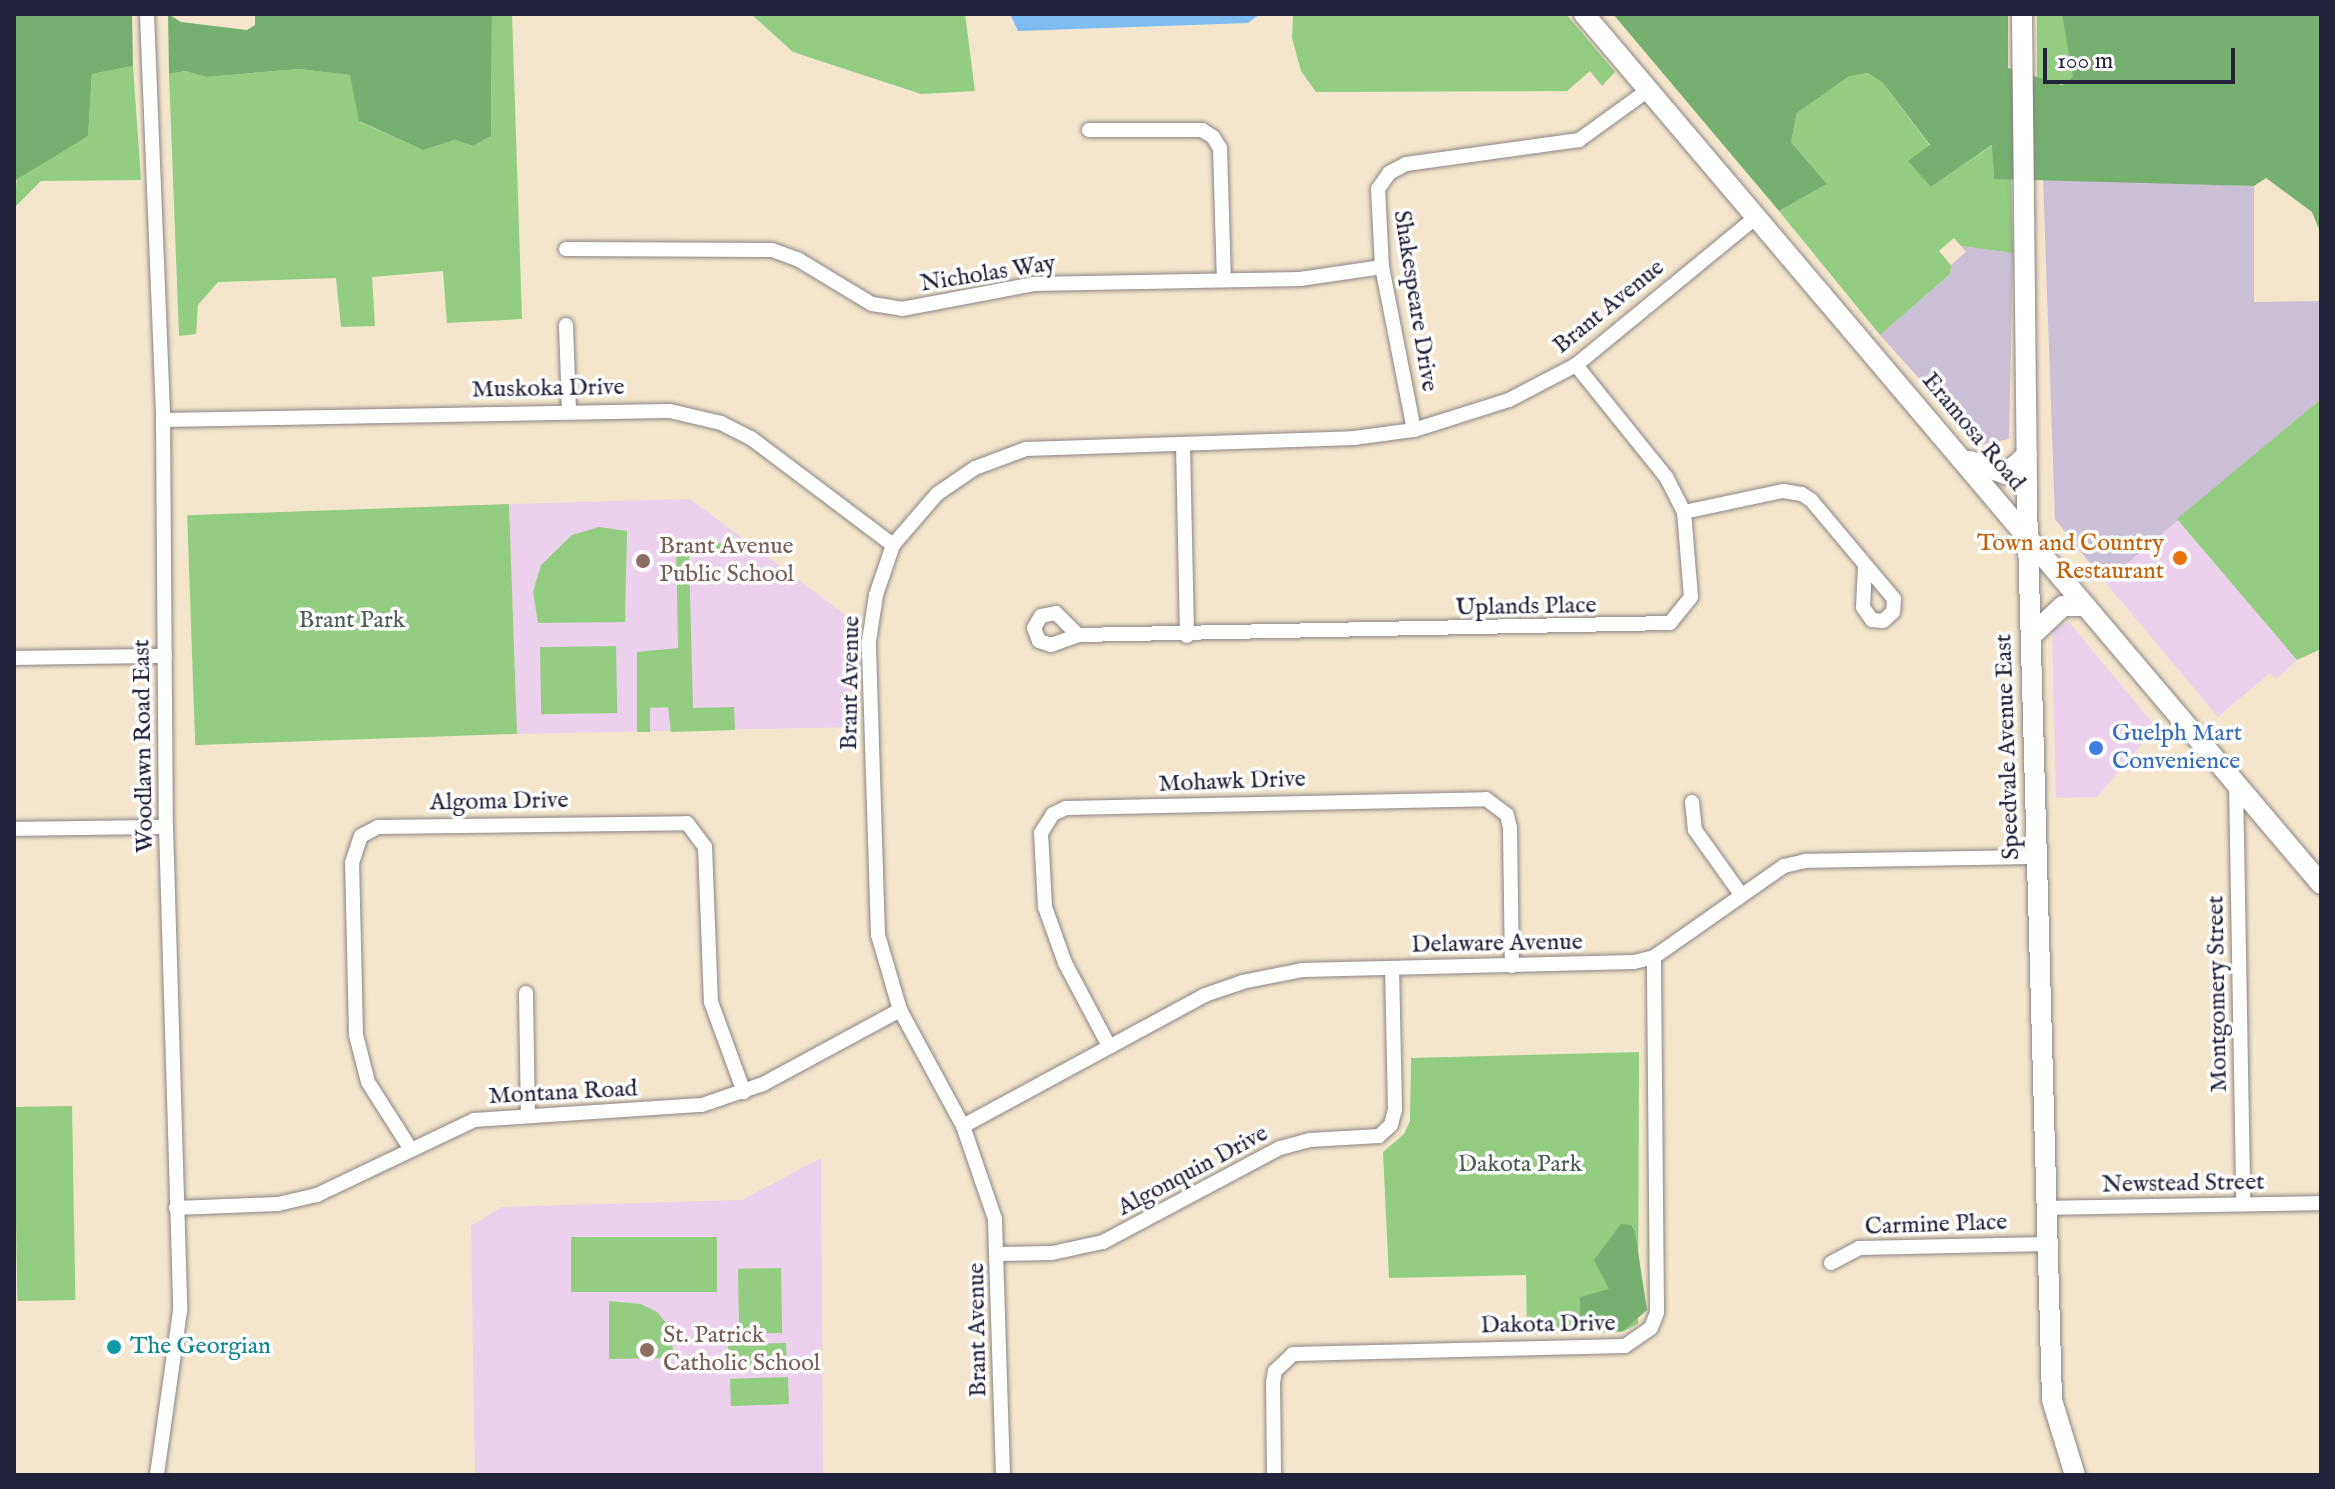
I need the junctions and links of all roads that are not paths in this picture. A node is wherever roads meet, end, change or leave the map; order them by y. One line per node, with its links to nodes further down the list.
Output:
1 (147, 14): 13 (street, Woodlawn Road East)
2 (1584, 14): 4 (main road, Eramosa Road)
3 (2022, 14): 17 (main road, Speedvale Avenue East)
4 (1648, 90): 6 (main road, Eramosa Road); 8 (street, Shakespeare Drive)
5 (1089, 130): 9 (street)
6 (1755, 218): 11 (street, Brant Avenue); 16 (main road, Eramosa Road)
7 (566, 249): 9 (street, Nicholas Way)
8 (1382, 267): 9 (street, Nicholas Way); 14 (street, Shakespeare Drive)
9 (1224, 280)
10 (566, 325): 12 (street)
11 (1576, 365): 14 (street, Brant Avenue); 18 (street, Uplands Place)
12 (569, 410): 13 (street, Muskoka Drive); 20 (street, Muskoka Drive)
13 (163, 420): 26 (street, Woodlawn Road East)
14 (1414, 430): 15 (street, Brant Avenue)
15 (1183, 444): 20 (street, Brant Avenue); 24 (street)
16 (1956, 452): 17 (main road); 19 (main road, Eramosa Road)
17 (2027, 455): 19 (main road, Speedvale Avenue East)
18 (1684, 512): 21 (street); 24 (street, Uplands Place)
19 (2029, 538): 22 (main road, Eramosa Road); 25 (main road, Speedvale Avenue East)
20 (893, 545): 39 (street, Brant Avenue)
21 (1865, 566)
22 (2086, 606): 25 (main road); 28 (main road, Eramosa Road)
23 (1078, 635): 24 (street, Uplands Place)
24 (1187, 636)
25 (2031, 636): 32 (main road, Speedvale Avenue East)
26 (165, 656): 27 (street); 30 (street, Woodlawn Road East)
27 (14, 658)
28 (2236, 782): 33 (main road, Eramosa Road); 46 (street, Montgomery Street)
29 (1692, 802): 34 (street)
30 (166, 827): 31 (street); 47 (street, Woodlawn Road East)
31 (14, 829)
32 (2037, 857): 34 (street); 48 (main road, Speedvale Avenue East)
33 (2321, 884)
34 (1740, 893): 35 (street)
35 (1654, 957): 36 (street, Delaware Avenue); 54 (street, Dakota Drive)
36 (1512, 966): 37 (street, Delaware Avenue); 40 (street, Mohawk Drive)
37 (1392, 968): 40 (street, Delaware Avenue); 50 (street, Algonquin Drive)
38 (526, 993): 42 (street)
39 (900, 1010): 41 (street, Montana Road); 43 (street, Brant Avenue)
40 (1109, 1046): 43 (street, Delaware Avenue)
41 (744, 1092): 42 (street, Montana Road); 44 (street, Algoma Drive)
42 (528, 1114): 44 (street, Montana Road)
43 (963, 1126): 50 (street, Brant Avenue)
44 (410, 1148): 47 (street, Montana Road)
45 (2321, 1203): 46 (street, Newstead Street)
46 (2243, 1204): 48 (street, Newstead Street)
47 (176, 1208): 52 (street, Woodlawn Road East)
48 (2047, 1208): 49 (main road, Speedvale Avenue East)
49 (2047, 1244): 51 (street, Carmine Place); 55 (main road, Speedvale Avenue East)
50 (1000, 1254): 53 (street, Brant Avenue)
51 (1831, 1263)
52 (157, 1475)
53 (1003, 1475)
54 (1274, 1475)
55 (2075, 1475)

